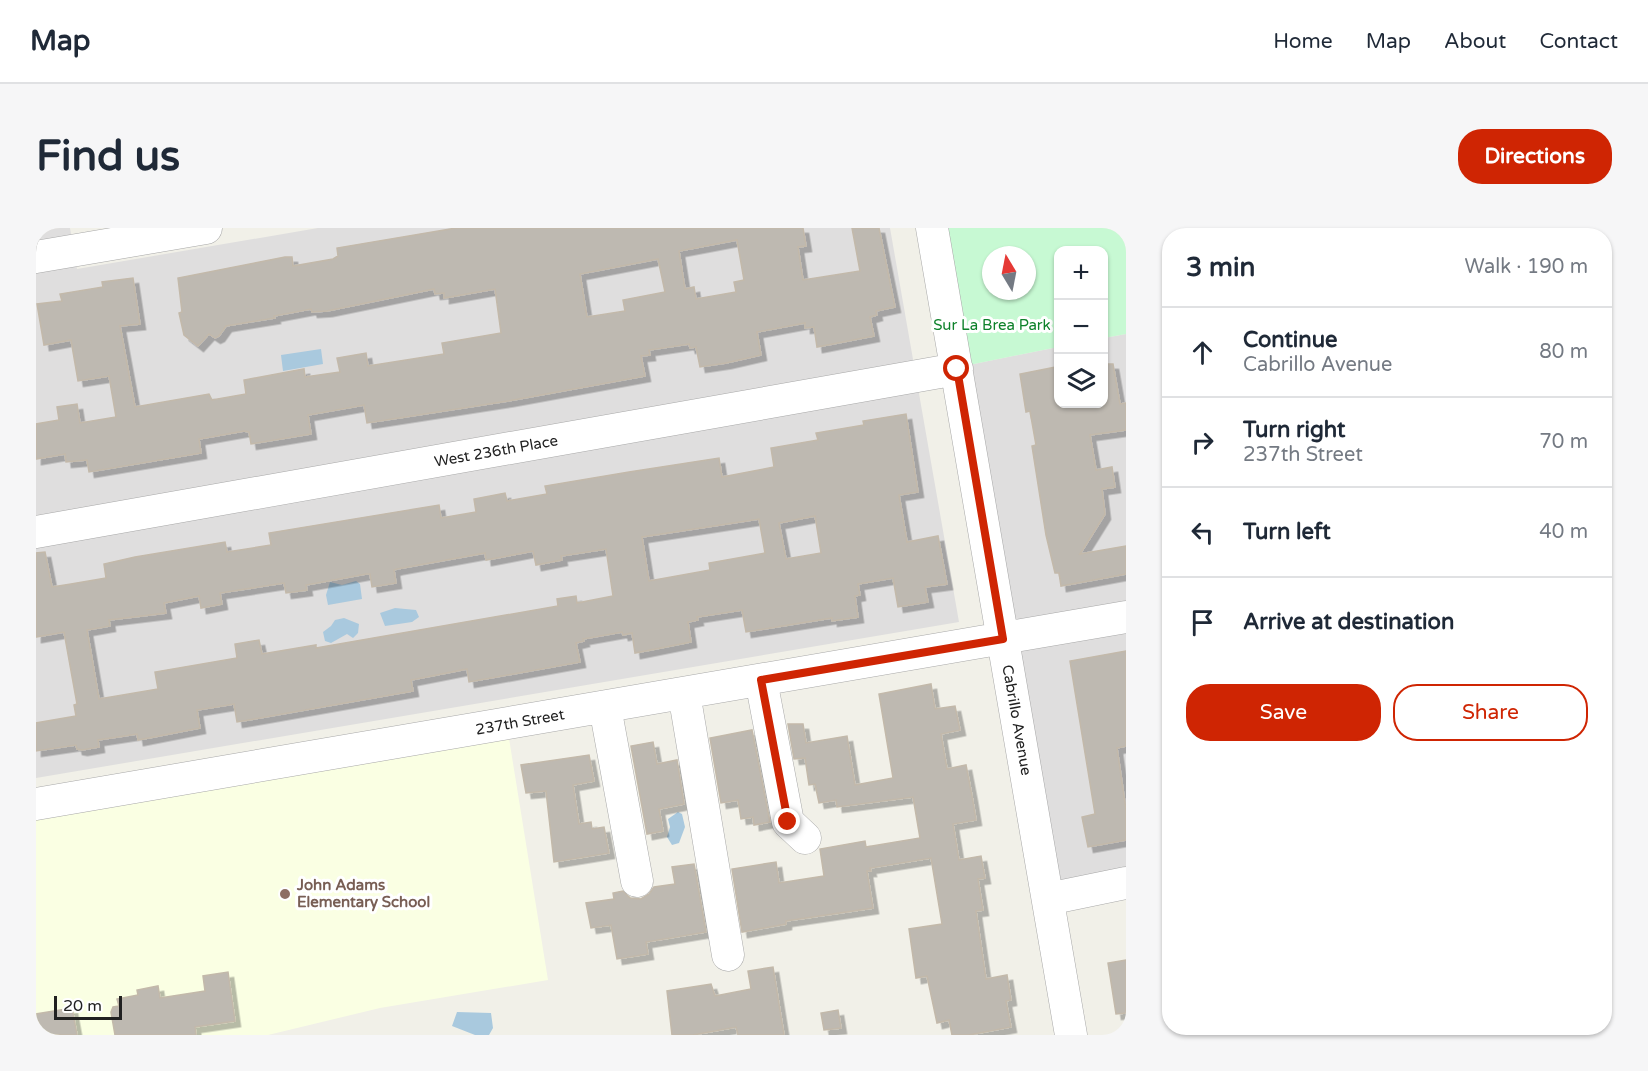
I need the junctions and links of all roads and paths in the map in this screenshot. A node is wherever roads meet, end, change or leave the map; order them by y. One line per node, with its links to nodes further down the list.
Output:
1 (206, 228): 3 (street)
2 (932, 228): 4 (street, Cabrillo Avenue)
3 (36, 258)
4 (957, 369): 5 (street, West 236th Place); 7 (street, Cabrillo Avenue)
5 (36, 532)
6 (1126, 617): 7 (street, 237th Street)
7 (1003, 639): 8 (street, 237th Street); 15 (street, Cabrillo Avenue)
8 (761, 680): 9 (street, 237th Street); 12 (street)
9 (684, 693): 10 (street, 237th Street); 16 (street)
10 (605, 707): 11 (street, 237th Street); 13 (street)
11 (36, 804)
12 (805, 838)
13 (637, 880)
14 (1126, 884): 15 (street)
15 (1048, 899): 17 (street, Cabrillo Avenue)
16 (728, 955)
17 (1071, 1035)

